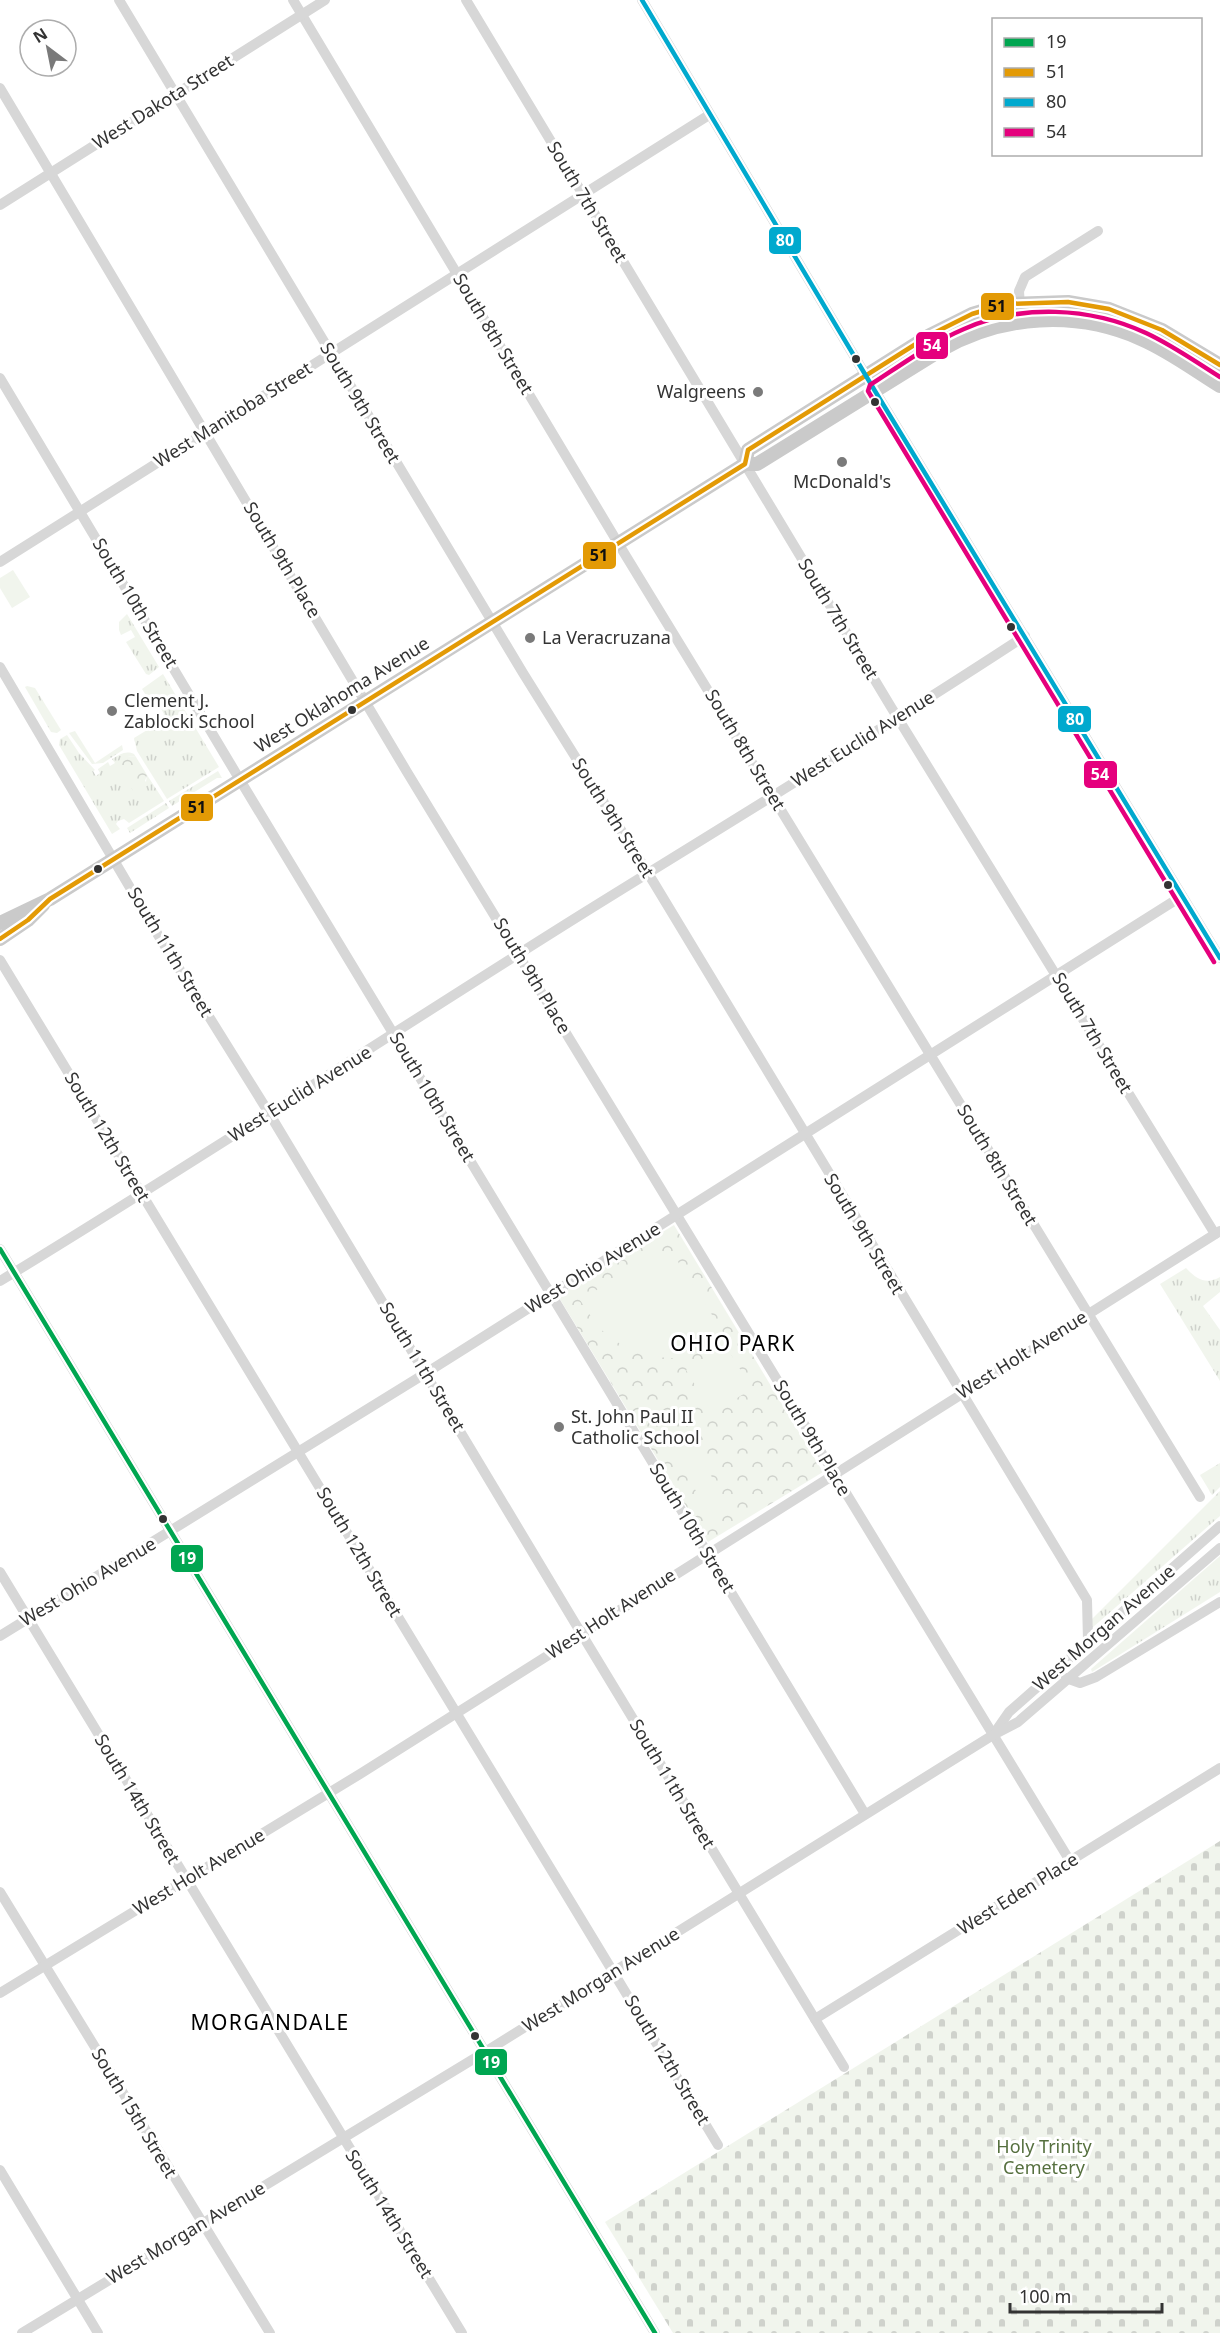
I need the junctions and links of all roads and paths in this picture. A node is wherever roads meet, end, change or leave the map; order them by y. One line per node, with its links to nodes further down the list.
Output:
1 (119, 0): 8 (street, South 9th Street)
2 (293, 0): 6 (street, South 8th Street)
3 (325, 0): 6 (street, West Dakota Street)
4 (466, 0): 11 (street, South 7th Street)
5 (642, 0): 9 (street)
6 (302, 15): 8 (street, West Dakota Street); 14 (street, South 8th Street)
7 (0, 88): 10 (street, South 9th Place)
8 (176, 94): 10 (street, West Dakota Street); 17 (street, South 9th Street)
9 (710, 116): 11 (street, West Manitoba Street); 19 (street)
10 (50, 173): 12 (street, West Dakota Street); 23 (street, South 9th Place)
11 (582, 194): 14 (street, West Manitoba Street); 24 (street, South 7th Street)
12 (0, 205)
13 (1098, 231): 15 (street)
14 (456, 274): 17 (street, West Manitoba Street); 26 (street, South 8th Street)
15 (1019, 302): 16 (street); 18 (main road, West Oklahoma Avenue); 19 (main road, West Oklahoma Avenue)
16 (1021, 322): 21 (main road, West Oklahoma Avenue); 22 (main road, West Oklahoma Avenue)
17 (330, 353): 23 (street, West Manitoba Street); 28 (street, South 9th Street)
18 (1220, 365)
19 (866, 375): 22 (street); 24 (main road, West Oklahoma Avenue)
20 (0, 378): 25 (street, South 10th Street)
21 (1220, 386)
22 (875, 391): 24 (main road, West Oklahoma Avenue); 29 (street)
23 (205, 433): 25 (street, West Manitoba Street); 31 (street, South 9th Place)
24 (745, 464): 26 (main road, West Oklahoma Avenue); 32 (street, South 7th Street)
25 (80, 512): 27 (street, West Manitoba Street); 33 (street, South 10th Street)
26 (618, 543): 28 (main road, West Oklahoma Avenue); 34 (street, South 8th Street)
27 (0, 562)
28 (492, 622): 31 (main road, West Oklahoma Avenue); 36 (street, South 9th Street)
29 (1025, 636): 32 (street, West Euclid Avenue); 37 (street)
30 (0, 667): 35 (street, South 11th Street)
31 (366, 701): 33 (main road, West Oklahoma Avenue); 41 (street, South 9th Place)
32 (898, 718): 34 (street, West Euclid Avenue); 44 (street, South 7th Street)
33 (240, 780): 35 (main road, West Oklahoma Avenue); 45 (street, South 10th Street)
34 (772, 796): 36 (street, West Euclid Avenue); 46 (street, South 8th Street)
35 (114, 859): 38 (main road, West Oklahoma Avenue); 47 (street, South 11th Street)
36 (648, 873): 41 (street, West Euclid Avenue); 48 (street, South 9th Street)
37 (1182, 896): 42 (street); 44 (street, West Ohio Avenue)
38 (50, 899): 39 (main road, West Oklahoma Avenue); 40 (main road, West Oklahoma Avenue)
39 (0, 923)
40 (0, 939)
41 (519, 954): 45 (street, West Euclid Avenue); 50 (street, South 9th Place)
42 (1220, 958)
43 (0, 960): 49 (street, South 12th Street)
44 (1056, 975): 46 (street, West Ohio Avenue); 51 (street, South 7th Street)
45 (394, 1035): 47 (street, West Euclid Avenue); 55 (street, South 10th Street)
46 (930, 1055): 48 (street, West Ohio Avenue); 56 (street, South 8th Street)
47 (269, 1113): 49 (street, West Euclid Avenue); 57 (street, South 11th Street)
48 (804, 1134): 50 (street, West Ohio Avenue); 58 (street, South 9th Street)
49 (141, 1193): 53 (street, West Euclid Avenue); 59 (street, South 12th Street)
50 (678, 1215): 55 (street, West Ohio Avenue); 60 (street, South 9th Place)
51 (1217, 1233): 56 (street, West Holt Avenue)
52 (0, 1249): 53 (street)
53 (14, 1272): 54 (street, West Euclid Avenue); 63 (street)
54 (0, 1281)
55 (552, 1294): 57 (street, West Ohio Avenue); 65 (street, South 10th Street)
56 (1087, 1314): 58 (street, West Holt Avenue); 61 (street, South 8th Street)
57 (426, 1373): 59 (street, West Ohio Avenue); 69 (street, South 11th Street)
58 (961, 1393): 60 (street, West Holt Avenue); 71 (street, South 9th Street)
59 (298, 1452): 63 (street, West Ohio Avenue); 74 (street, South 12th Street)
60 (834, 1474): 65 (street, West Holt Avenue); 75 (street, South 9th Place)
61 (1200, 1497)
62 (1220, 1526): 71 (street, West Morgan Avenue)
63 (171, 1532): 68 (street, West Ohio Avenue); 77 (street)
64 (1220, 1548): 73 (street, West Morgan Avenue)
65 (707, 1553): 69 (street, West Holt Avenue); 78 (street, South 10th Street)
66 (0, 1572): 68 (street, South 14th Street)
67 (1220, 1602): 73 (street)
68 (29, 1618): 70 (street, West Ohio Avenue); 80 (street, South 14th Street)
69 (581, 1634): 74 (street, West Holt Avenue); 82 (street, South 11th Street)
70 (0, 1636)
71 (1089, 1641): 72 (street, West Morgan Avenue)
72 (1058, 1668): 73 (street); 75 (street, West Morgan Avenue)
73 (1068, 1680): 75 (street, West Morgan Avenue)
74 (457, 1712): 77 (street, West Holt Avenue); 84 (street, South 12th Street)
75 (993, 1735): 78 (street, West Morgan Avenue); 79 (street, South 9th Place)
76 (1220, 1768): 79 (street, West Eden Place)
77 (328, 1793): 80 (street, West Holt Avenue); 87 (street)
78 (866, 1814): 82 (street, West Morgan Avenue)
79 (1070, 1862): 86 (street, West Eden Place)
80 (186, 1880): 83 (street, West Holt Avenue); 89 (street, South 14th Street)
81 (0, 1892): 83 (street, South 15th Street)
82 (739, 1893): 84 (street, West Morgan Avenue); 86 (street, South 11th Street)
83 (45, 1966): 85 (street, West Holt Avenue); 92 (street, South 15th Street)
84 (613, 1972): 87 (street, West Morgan Avenue); 90 (street, South 12th Street)
85 (0, 1993)
86 (815, 2019): 88 (street, South 11th Street)
87 (485, 2052): 89 (street, West Morgan Avenue); 98 (street)
88 (844, 2067)
89 (343, 2138): 92 (street, West Morgan Avenue); 97 (street, South 14th Street)
90 (718, 2145)
91 (0, 2170): 93 (street)
92 (201, 2224): 93 (street, West Morgan Avenue); 96 (street, South 15th Street)
93 (77, 2300): 94 (street, West Morgan Avenue); 95 (street)
94 (22, 2333)
95 (98, 2333)
96 (270, 2333)
97 (462, 2333)
98 (655, 2333)

